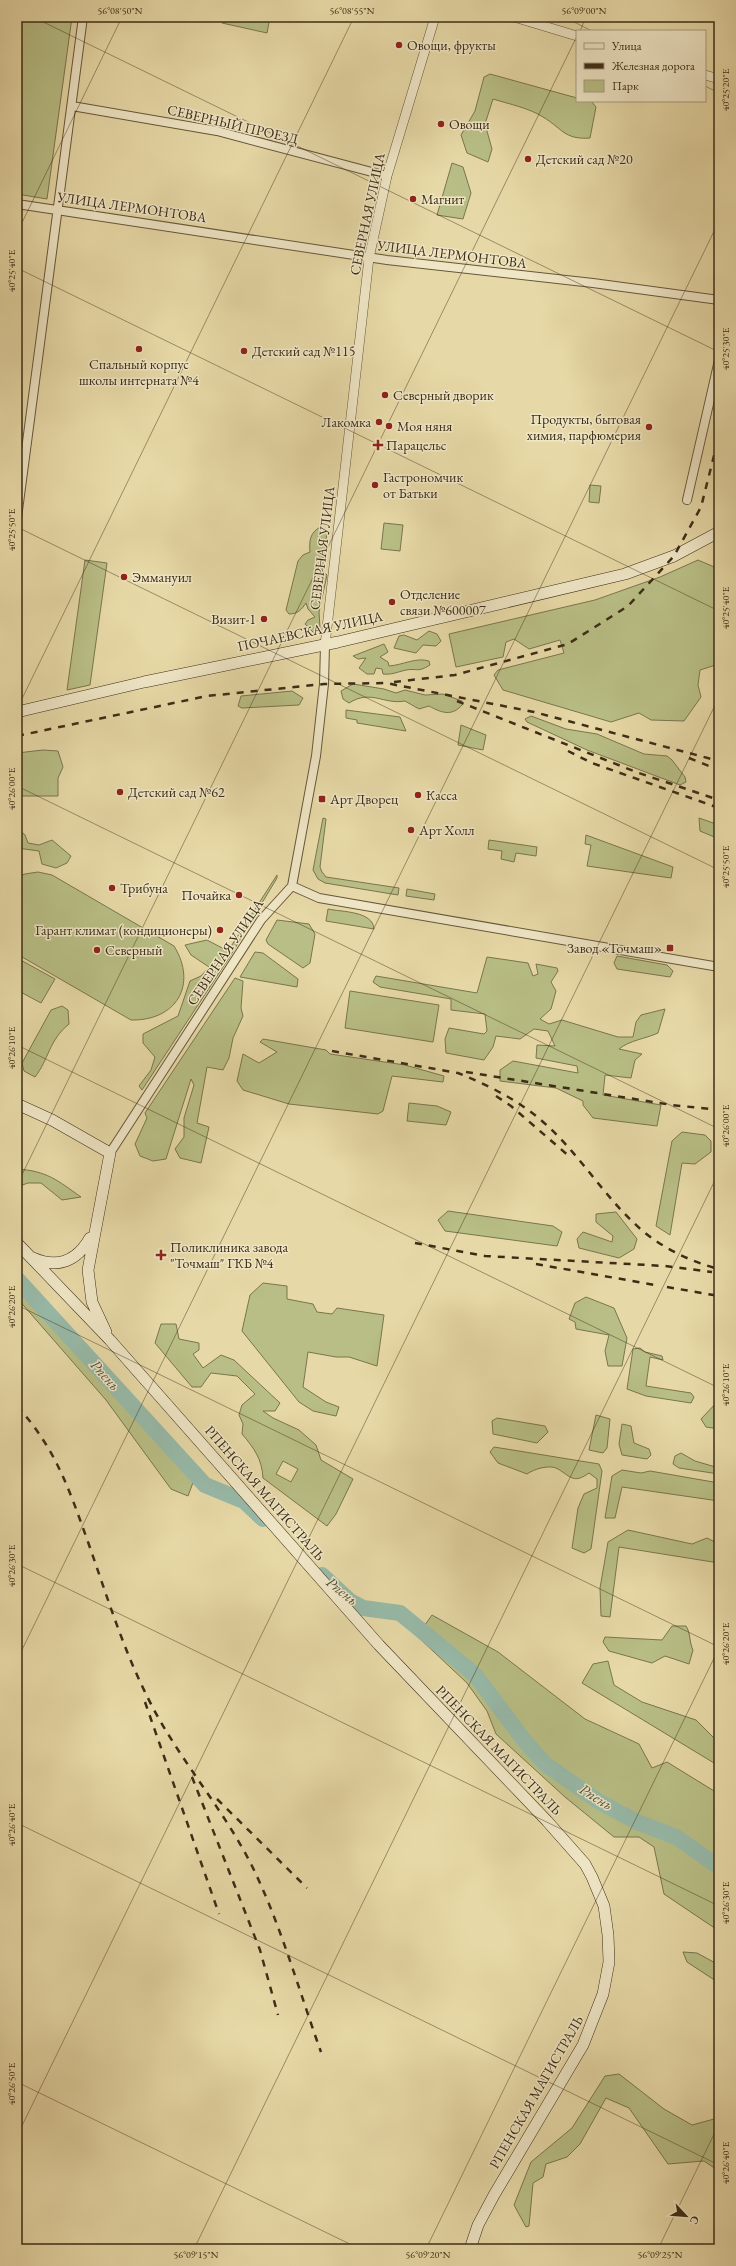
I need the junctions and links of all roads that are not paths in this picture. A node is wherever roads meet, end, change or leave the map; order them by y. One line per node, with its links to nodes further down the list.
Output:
1 (83, 17): 7 (street)
2 (435, 17): 8 (street, СЕВЕРНАЯ УЛИЦА)
3 (514, 17): 4 (street)
4 (576, 36)
5 (706, 75): 6 (street)
6 (719, 79)
7 (72, 106): 8 (street, СЕВЕРНЫЙ ПРОЕЗД); 10 (street)
8 (387, 176): 11 (street, СЕВЕРНАЯ УЛИЦА)
9 (17, 204): 10 (street, УЛИЦА ЛЕРМОНТОВА)
10 (58, 210): 11 (street, УЛИЦА ЛЕРМОНТОВА); 15 (street)
11 (369, 258): 12 (street, УЛИЦА ЛЕРМОНТОВА); 17 (street, СЕВЕРНАЯ УЛИЦА)
12 (719, 300)
13 (719, 360): 14 (street)
14 (687, 500)
15 (17, 518)
16 (719, 532): 17 (main road, ПОЧАЕВСКАЯ УЛИЦА)
17 (325, 645): 18 (main road, ПОЧАЕВСКАЯ УЛИЦА); 19 (street, СЕВЕРНАЯ УЛИЦА)
18 (17, 712)
19 (292, 886): 20 (street); 22 (street, СЕВЕРНАЯ УЛИЦА)
20 (719, 967)
21 (17, 1104): 22 (main road)
22 (110, 1153): 23 (main road, РПЕНСКАЯ МАГИСТРАЛЬ)
23 (93, 1234): 25 (main road, РПЕНСКАЯ МАГИСТРАЛЬ); 26 (main road, РПЕНСКАЯ МАГИСТРАЛЬ)
24 (17, 1243): 25 (main road, РПЕНСКАЯ МАГИСТРАЛЬ)
25 (29, 1256): 26 (main road, РПЕНСКАЯ МАГИСТРАЛЬ)
26 (110, 1340): 27 (main road, РПЕНСКАЯ МАГИСТРАЛЬ)
27 (470, 2249)

